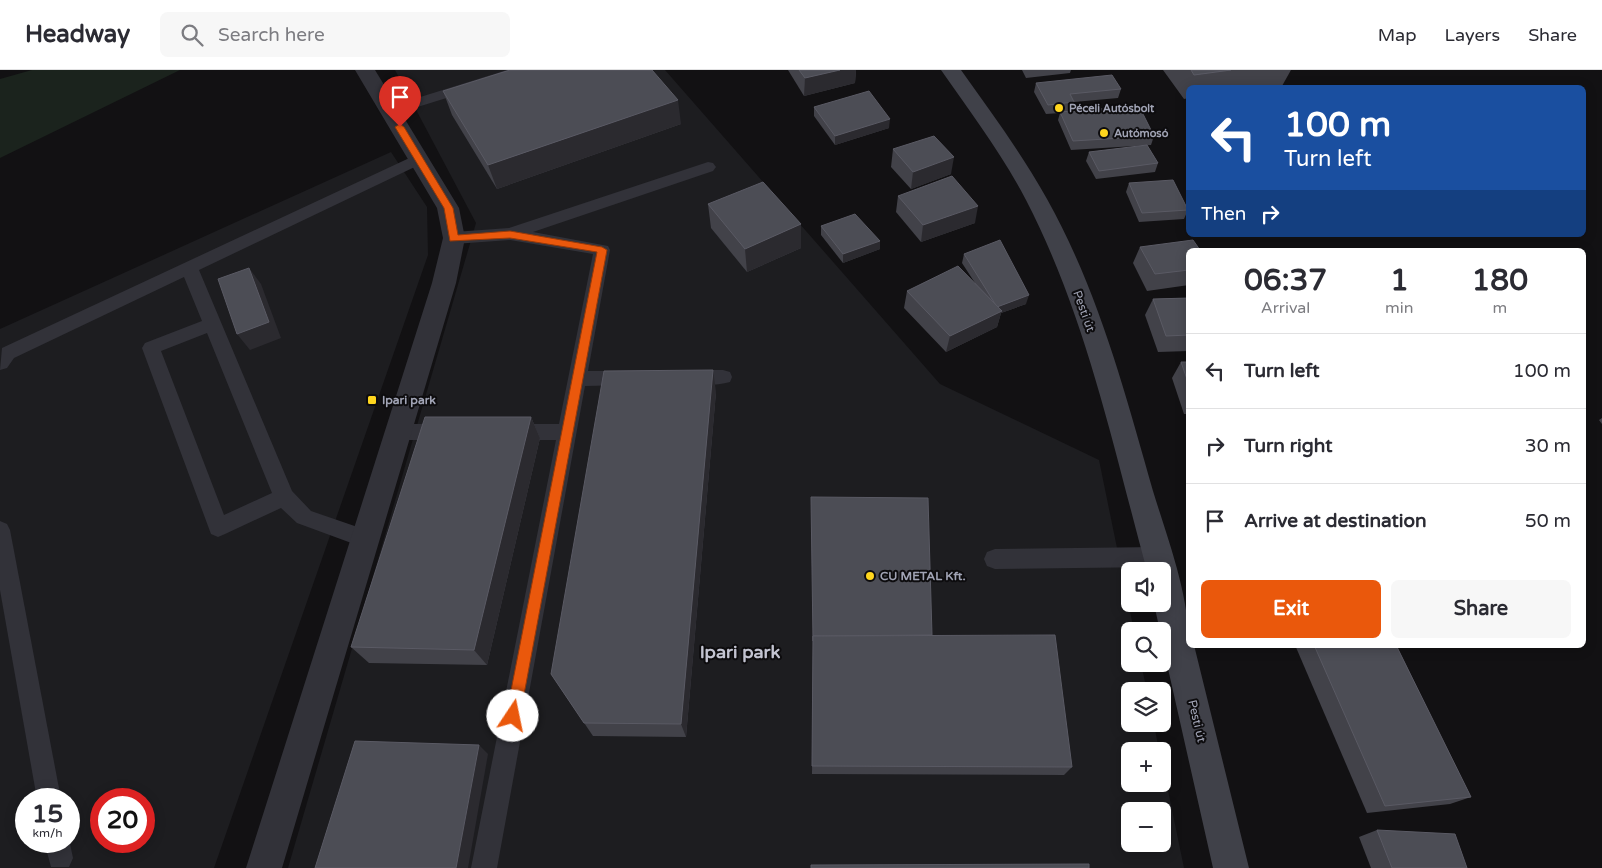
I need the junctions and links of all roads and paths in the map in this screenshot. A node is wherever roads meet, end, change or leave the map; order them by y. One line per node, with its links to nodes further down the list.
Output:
1 (365, 70): 4 (street)
2 (522, 70): 4 (lane)
3 (951, 71): 24 (main road, Pesti út)
4 (390, 111): 5 (street)
5 (418, 159): 8 (street); 9 (lane)
6 (708, 167): 7 (lane)
7 (510, 234): 8 (lane); 15 (lane)
8 (454, 238): 16 (street)
9 (189, 267): 10 (lane); 11 (lane)
10 (212, 324): 20 (lane); 20 (lane)
11 (0, 363)
12 (723, 377): 14 (lane)
13 (646, 378): 15 (lane)
14 (675, 378)
15 (578, 379): 19 (lane)
16 (398, 432): 17 (lane); 22 (street)
17 (468, 432)
18 (488, 432): 19 (lane)
19 (568, 432): 29 (lane)
20 (284, 497): 22 (lane)
21 (0, 530): 27 (lane)
22 (365, 539): 28 (street)
23 (995, 559): 25 (lane)
24 (1160, 562)
25 (1121, 565)
26 (1171, 610): 30 (main road, Pesti út)
27 (47, 788)
28 (264, 868)
29 (484, 868)
30 (1231, 868)

